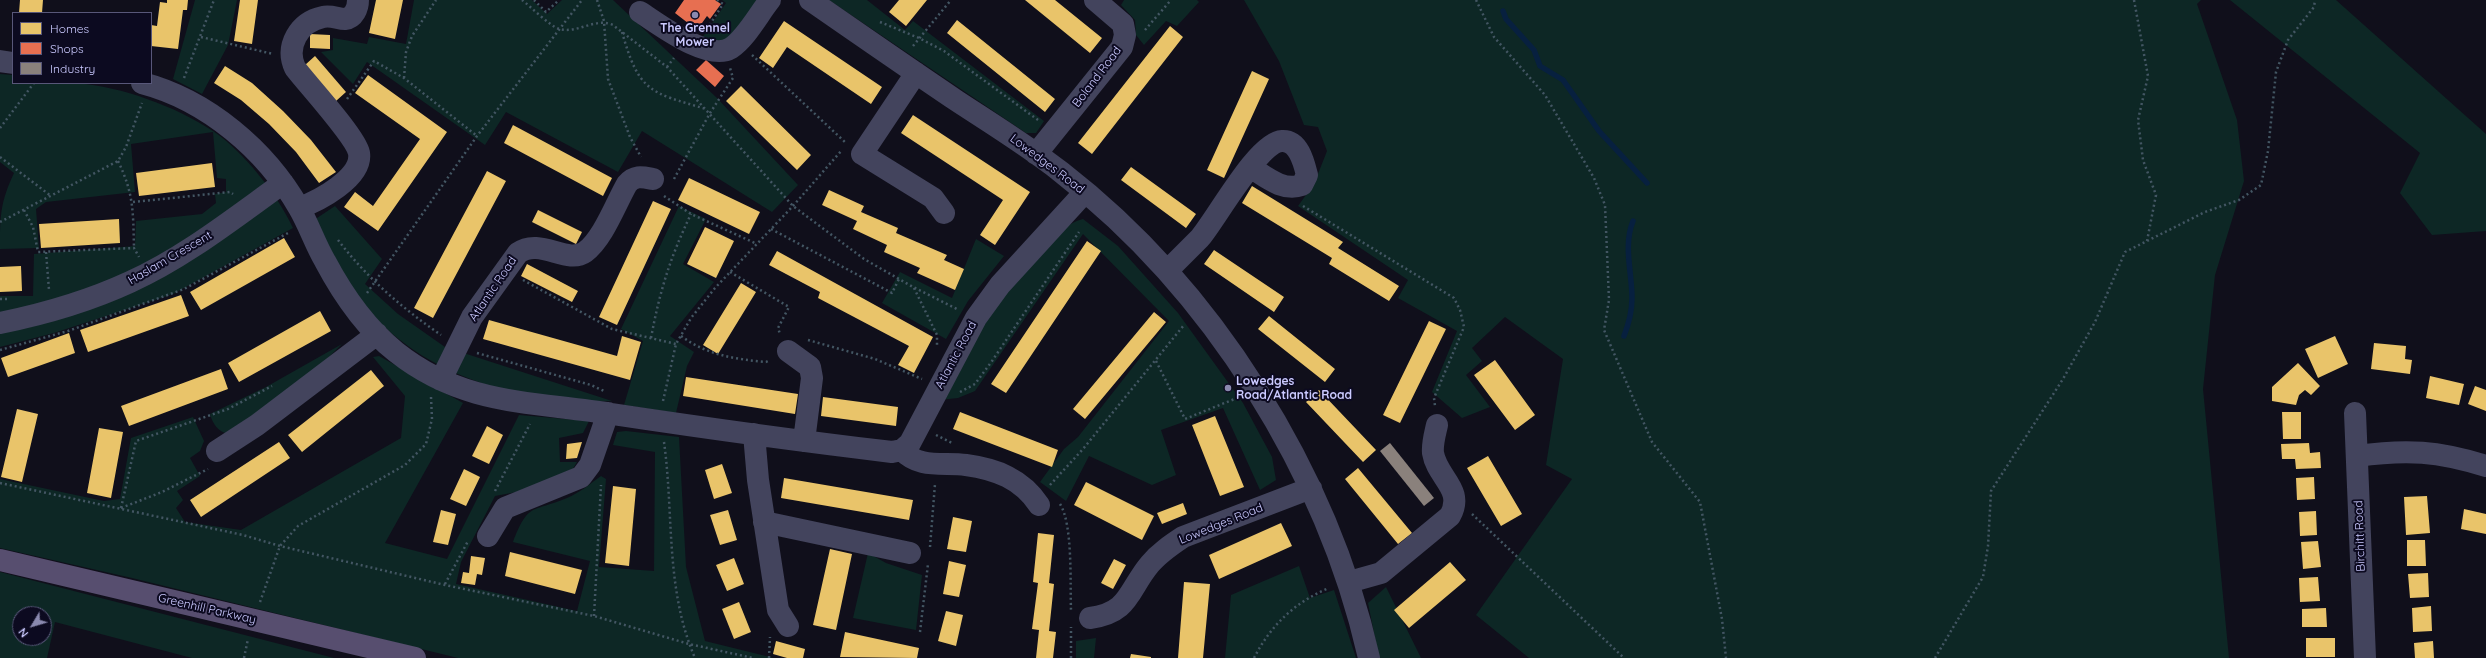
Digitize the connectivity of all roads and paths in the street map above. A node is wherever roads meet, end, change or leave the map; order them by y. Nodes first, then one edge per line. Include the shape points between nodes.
1 (214, 0) edge
2 (358, 0) edge
3 (436, 0) edge
4 (522, 0) edge
5 (534, 0) edge
6 (559, 0) edge
7 (582, 0) edge
8 (597, 0) edge
9 (770, 0) edge
10 (810, 0) edge
11 (951, 0) edge
12 (1095, 0) edge
13 (1171, 0) edge
14 (1476, 0) edge
15 (2134, 0) edge
16 (2315, 0) edge
17 (640, 12) dead end
18 (874, 19) dead end
19 (604, 21) junction
20 (558, 29) junction
21 (622, 32) junction
22 (202, 37) junction
23 (919, 38) junction
24 (731, 46) junction
25 (1122, 47) junction
26 (291, 59) junction
27 (0, 61) edge
28 (12, 63) edge
29 (908, 68) junction
30 (404, 78) junction
31 (33, 84) edge
32 (145, 84) edge
33 (177, 96) junction
34 (707, 109) junction
35 (710, 113) junction
36 (334, 117) junction
37 (0, 128) edge
38 (1054, 133) junction
39 (476, 136) junction
40 (854, 149) junction
41 (1036, 154) junction
42 (0, 157) edge
43 (118, 161) junction
44 (1250, 167) junction
45 (282, 184) junction
46 (1281, 186) junction
47 (664, 187) junction
48 (1085, 192) junction
49 (51, 196) junction
50 (133, 202) junction
51 (793, 206) junction
52 (299, 208) junction
53 (248, 209) junction
54 (24, 210) junction
55 (944, 213) dead end
56 (691, 214) junction
57 (0, 222) edge
58 (771, 229) junction
59 (1080, 229) dead end
60 (2147, 241) junction
61 (757, 244) junction
62 (134, 248) junction
63 (46, 252) junction
64 (504, 270) junction
65 (1167, 270) junction
66 (730, 272) junction
67 (148, 273) junction
68 (899, 279) junction
69 (913, 287) junction
70 (1198, 308) junction
71 (50, 310) junction
72 (356, 310) junction
73 (976, 318) junction
74 (0, 323) edge
75 (377, 334) junction
76 (681, 336) junction
77 (651, 338) junction
78 (676, 344) junction
79 (937, 350) dead end
80 (788, 351) junction
81 (1156, 360) junction
82 (435, 376) junction
83 (277, 384) dead end
84 (1256, 390) junction
85 (937, 391) junction
86 (608, 413) junction
87 (2355, 413) dead end
88 (661, 422) junction
89 (1437, 425) joint
90 (754, 434) junction
91 (804, 441) junction
92 (902, 450) junction
93 (217, 451) joint
94 (2357, 456) junction
95 (2486, 466) edge
96 (0, 483) edge
97 (602, 483) dead end
98 (1311, 488) junction
99 (1039, 497) junction
100 (1455, 507) junction
101 (121, 508) junction
102 (764, 522) junction
103 (488, 536) dead end
104 (280, 546) junction
105 (910, 553) dead end
106 (0, 560) edge
107 (1349, 582) junction
108 (594, 616) junction
109 (1077, 617) junction
110 (253, 620) junction
111 (788, 626) dead end
112 (689, 644) junction
113 (244, 658) edge
114 (414, 658) edge
115 (695, 658) edge
116 (753, 658) edge
117 (1071, 658) edge
118 (1254, 658) edge
119 (1369, 658) edge
120 (1624, 658) edge
121 (1726, 658) edge
122 (1935, 658) edge
123 (2365, 658) edge

1 - 22 path
2 - 26 street via 353,15 345,19 323,17 310,22 297,34 291,49
3 - 30 path via 412,36 406,52
4 - 20 path
5 - 6 path via 546,12
7 - 20 path
8 - 19 path
9 - 24 street
10 - 29 street, Lowedges Road
11 - 23 path
12 - 25 street, Boland Road via 1123,24
13 - 25 path via 1137,40
14 - 121 path via 1494,37 1545,95 1594,178 1605,205 1609,300 1604,330 1652,442 1700,502 1722,618
15 - 60 path via 2148,76 2138,120 2143,160 2156,195
16 - 60 path via 2314,7 2288,40 2276,72 2268,151 2261,185 2239,200 2205,212
17 - 24 street via 687,42 710,50
18 - 23 path
19 - 20 path via 570,29
19 - 21 path
19 - 47 path via 608,79 630,137
20 - 39 path
21 - 34 path via 667,67
21 - 34 path via 635,70 646,84 661,96
22 - 26 path
22 - 33 path
23 - 29 path
23 - 38 path via 944,51 984,79
24 - 35 path via 733,78
24 - 40 path
25 - 38 street, Boland Road
26 - 36 street via 295,68
27 - 28 street
29 - 40 street
29 - 41 street, Lowedges Road
30 - 36 path via 374,62
30 - 39 path
31 - 37 path
32 - 33 street
32 - 43 path via 126,147
33 - 45 street via 203,109 233,130 258,154
34 - 35 path
35 - 47 path
35 - 51 path
36 - 52 street via 356,145 359,155 357,165 348,178 332,192
38 - 41 street, Boland Road
39 - 72 path
40 - 51 path
40 - 55 street via 933,198
41 - 48 street, Lowedges Road
42 - 49 path
43 - 49 path
43 - 50 path
44 - 46 street
44 - 46 street via 1275,142 1292,143 1302,156 1307,175 1302,185 1293,188
44 - 65 street via 1200,237
45 - 52 street
45 - 53 street, Haslam Crescent
46 - 89 path via 1291,198 1454,298 1464,327 1434,398
47 - 56 path
47 - 64 street, Atlantic Road via 633,177 600,234 584,253 574,255 534,246 524,248
48 - 65 street, Lowedges Road
48 - 73 street, Atlantic Road via 1000,285
49 - 54 path
50 - 53 path via 230,192
50 - 62 path
51 - 58 path
51 - 68 path via 864,259
52 - 72 street via 324,260
53 - 67 street, Haslam Crescent
54 - 57 path
54 - 63 path via 34,227 38,252
56 - 61 path
56 - 77 path via 671,255 658,297
58 - 61 path
58 - 68 path via 892,294
59 - 85 path via 975,384 957,394
60 - 122 path via 2125,252 2095,322 2063,379 1991,490 1988,546 1983,577
61 - 66 path
62 - 63 path
62 - 67 path
63 - 71 path
64 - 77 path via 612,328
64 - 82 street, Atlantic Road
65 - 70 street, Lowedges Road
66 - 76 path via 715,288
66 - 80 path via 789,306 778,328
67 - 71 street, Haslam Crescent via 130,282
68 - 69 path
69 - 73 path
69 - 79 path via 937,335
70 - 81 path
70 - 84 street, Lowedges Road
71 - 74 street, Haslam Crescent
72 - 75 street
73 - 85 street, Atlantic Road
75 - 82 street via 395,351
75 - 93 street via 257,425
76 - 78 path
76 - 80 path via 697,348 727,358 766,362
77 - 78 path
78 - 88 path via 662,402
80 - 85 path via 810,340 875,359
80 - 91 street via 806,364 812,378
81 - 84 path via 1185,419
81 - 99 path via 1083,449
82 - 86 street via 465,390 494,399
82 - 104 path via 432,419 426,444 405,465 298,526
83 - 101 path via 228,409 136,441
84 - 98 street, Lowedges Road
85 - 92 street, Atlantic Road via 910,443
86 - 88 street
86 - 103 street via 590,465 581,477 505,508
87 - 94 street, Birchitt Road
88 - 90 street
88 - 112 path via 666,458 673,576
89 - 100 street via 1433,454 1455,497
90 - 91 street
90 - 102 street
91 - 92 street via 892,452
92 - 99 street via 918,463 966,465 1003,473
93 - 101 path via 221,463 162,492
94 - 95 street via 2384,452 2419,452 2450,455
94 - 123 street, Birchitt Road
96 - 101 path
97 - 108 path
98 - 107 street, Lowedges Road
98 - 109 street, Lowedges Road via 1183,537 1166,548 1149,565 1127,602 1106,616
99 - 109 path via 1055,498 1064,510
100 - 107 street via 1440,527 1380,573
100 - 120 path via 1475,515
101 - 104 path via 243,535
102 - 105 street
102 - 111 street via 778,610
104 - 108 path
104 - 110 path
106 - 110 main road, Greenhill Parkway
107 - 118 path via 1314,594 1276,622
107 - 119 street, Lowedges Road
108 - 112 path
109 - 117 path
110 - 113 path
110 - 114 main road, Greenhill Parkway
112 - 115 path
112 - 116 path

